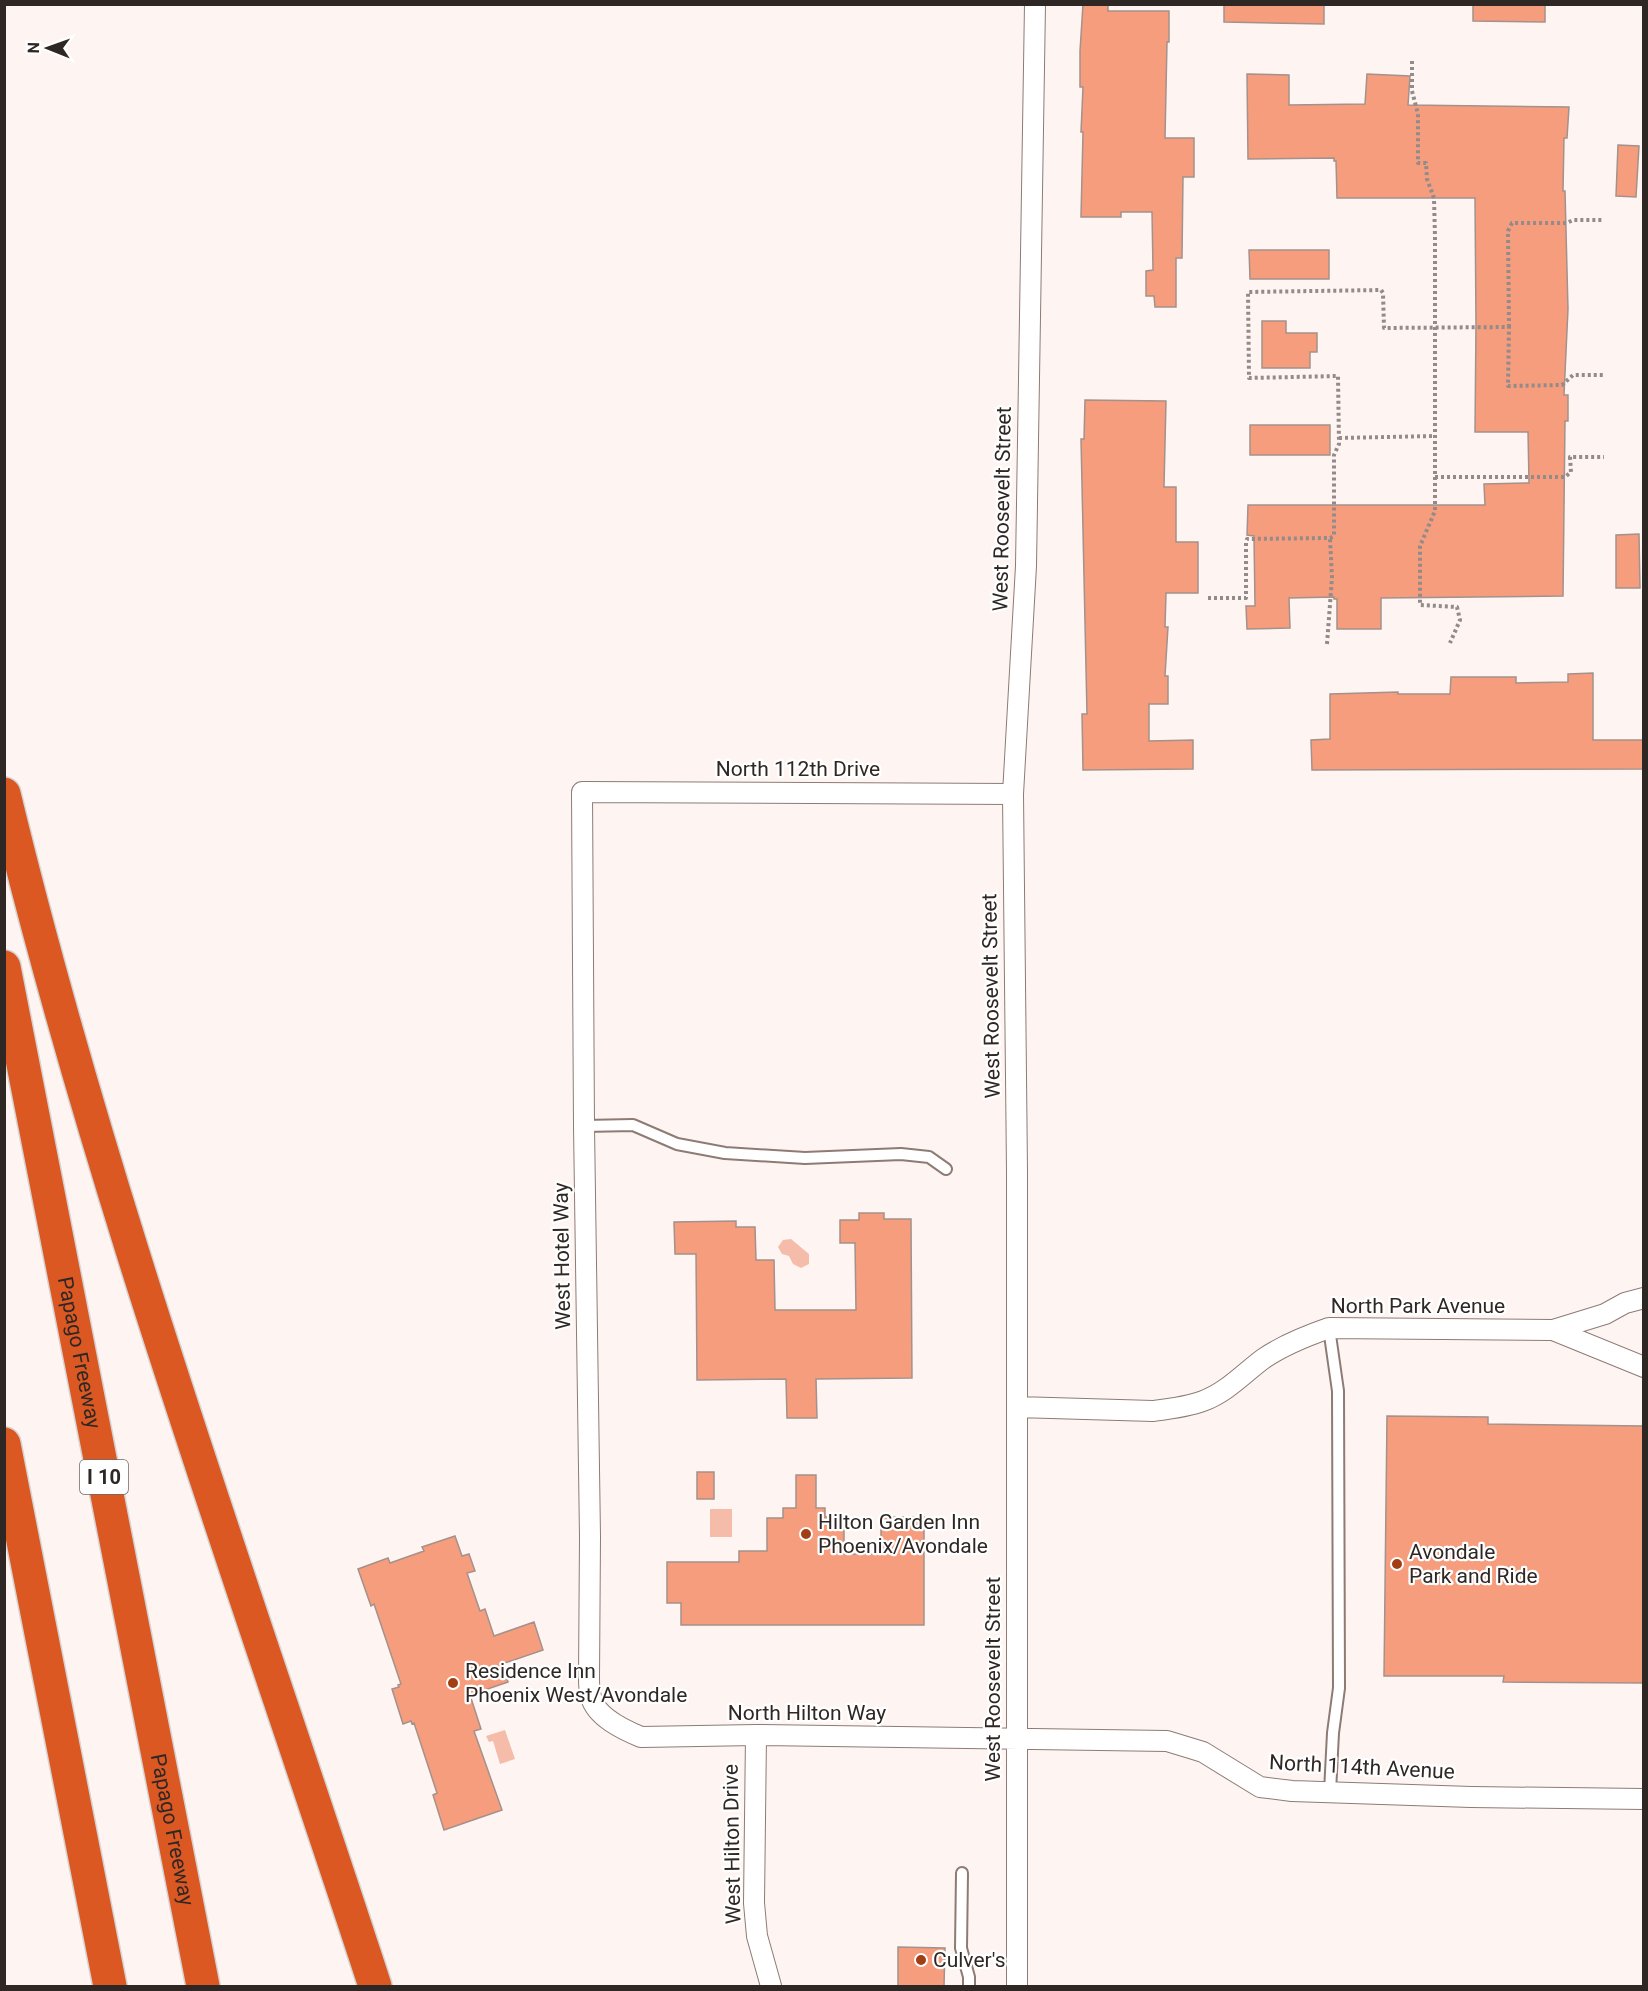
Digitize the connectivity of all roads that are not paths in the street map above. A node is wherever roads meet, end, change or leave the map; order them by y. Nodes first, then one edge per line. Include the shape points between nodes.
1 (1035, 4) edge
2 (582, 792) joint
3 (4, 794) edge
4 (1013, 794) junction
5 (4, 967) edge
6 (584, 1126) junction
7 (946, 1169) dead end
8 (1644, 1298) edge
9 (1329, 1328) junction
10 (1553, 1330) junction
11 (1644, 1367) edge
12 (1017, 1407) junction
13 (4, 1444) edge
14 (602, 1714) joint
15 (756, 1735) junction
16 (1018, 1739) junction
17 (1330, 1792) junction
18 (1644, 1798) edge
19 (962, 1873) dead end
20 (110, 1986) edge
21 (203, 1986) edge
22 (375, 1986) edge
23 (771, 1986) edge
24 (969, 1986) edge
25 (1017, 1986) edge

1 - 4 street, West Roosevelt Street via 1026,566
2 - 4 street, North 112th Drive
2 - 6 street, West Hotel Way
3 - 22 highway via 109,1181
4 - 12 street, West Roosevelt Street
5 - 21 highway, Papago Freeway / I 10
6 - 7 lane via 633,1125 676,1144 725,1153 805,1158 901,1154 929,1157
6 - 14 street, West Hotel Way via 589,1678 591,1699
8 - 10 street, North Park Avenue
9 - 10 street, North Park Avenue
9 - 12 street, North Park Avenue via 1288,1345 1226,1390 1202,1402 1153,1411
9 - 17 lane via 1338,1391 1339,1688
10 - 11 street, North Park Avenue
12 - 16 street, West Roosevelt Street
13 - 20 highway
14 - 15 street, North Hilton Way via 624,1731 641,1737
15 - 16 street, North Hilton Way
15 - 23 street, West Hilton Drive via 754,1903 757,1936
16 - 17 street, North 114th Avenue via 1167,1741 1203,1752 1260,1787
16 - 25 street, West Roosevelt Street
17 - 18 street, North 114th Avenue
19 - 24 lane via 961,1948

